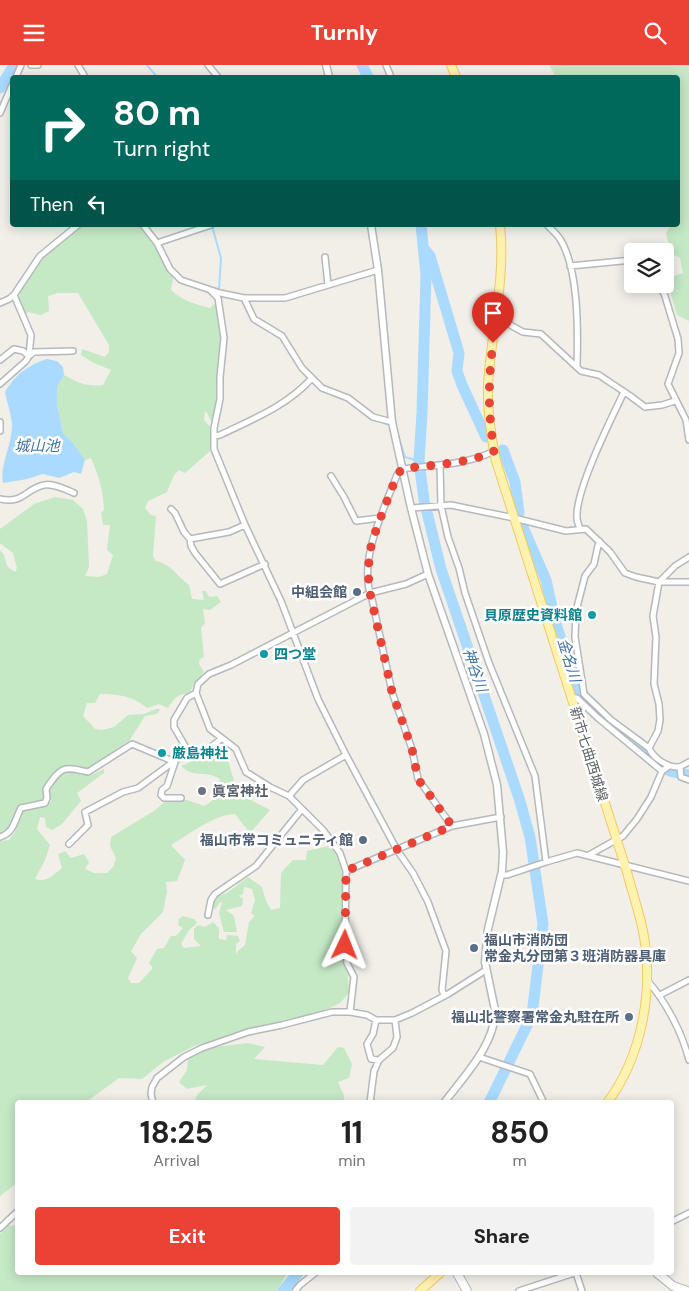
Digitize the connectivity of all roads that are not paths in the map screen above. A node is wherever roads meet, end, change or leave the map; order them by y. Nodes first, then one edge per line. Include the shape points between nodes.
1 (31, 65) edge
2 (38, 65) edge
3 (208, 65) edge
4 (216, 75) edge
5 (10, 90) edge
6 (0, 113) edge
7 (76, 227) edge
8 (145, 227) edge
9 (205, 227) edge
10 (372, 227) edge
11 (500, 227) edge
12 (549, 227) edge
13 (157, 243) junction
14 (325, 257) dead end
15 (624, 260) edge
16 (570, 266) junction
17 (378, 270) junction
18 (328, 285) junction
19 (210, 290) junction
20 (664, 293) edge
21 (14, 295) junction
22 (244, 298) junction
23 (0, 303) edge
24 (496, 314) junction
25 (73, 351) dead end
26 (29, 356) junction
27 (0, 360) edge
28 (577, 366) junction
29 (312, 378) junction
30 (0, 383) edge
31 (624, 392) junction
32 (675, 401) junction
33 (0, 422) edge
34 (392, 422) junction
35 (0, 431) edge
36 (214, 436) junction
37 (689, 440) edge
38 (494, 451) junction
39 (440, 465) junction
40 (404, 469) junction
41 (331, 476) dead end
42 (74, 493) dead end
43 (0, 499) edge
44 (441, 506) junction
45 (411, 508) junction
46 (171, 509) dead end
47 (380, 518) junction
48 (514, 518) junction
49 (245, 525) junction
50 (580, 529) junction
51 (190, 539) junction
52 (599, 541) junction
53 (689, 557) edge
54 (265, 564) junction
55 (428, 573) junction
56 (659, 582) junction
57 (689, 582) edge
58 (370, 593) junction
59 (293, 631) junction
60 (196, 693) junction
61 (572, 699) junction
62 (221, 739) junction
63 (649, 749) junction
64 (184, 754) junction
65 (346, 755) junction
66 (175, 762) junction
67 (689, 762) edge
68 (669, 766) junction
69 (680, 767) junction
70 (662, 771) junction
71 (689, 780) edge
72 (289, 796) junction
73 (182, 798) dead end
74 (302, 809) junction
75 (501, 817) junction
76 (452, 826) junction
77 (0, 837) edge
78 (616, 839) junction
79 (69, 844) dead end
80 (397, 850) junction
81 (589, 855) junction
82 (546, 862) junction
83 (624, 865) junction
84 (346, 871) junction
85 (501, 875) junction
86 (689, 881) edge
87 (208, 915) dead end
88 (486, 970) junction
89 (647, 980) junction
90 (689, 980) edge
91 (444, 995) junction
92 (660, 995) junction
93 (350, 1012) junction
94 (376, 1020) junction
95 (395, 1020) junction
96 (479, 1057) junction
97 (378, 1060) junction
98 (689, 1060) edge
99 (152, 1100) edge
100 (370, 1100) edge
101 (446, 1100) edge
102 (543, 1100) edge
103 (610, 1100) edge
104 (689, 1213) edge
105 (15, 1214) edge
106 (674, 1220) edge
107 (0, 1228) edge
108 (312, 1275) edge
109 (438, 1275) edge
110 (458, 1275) edge
111 (569, 1275) edge
112 (576, 1275) edge
113 (659, 1275) edge
114 (672, 1288) edge
115 (295, 1291) edge
116 (420, 1291) edge
117 (467, 1291) edge
118 (519, 1291) edge
119 (582, 1291) edge
120 (687, 1291) edge

1 - 2 street
3 - 4 street
5 - 6 street
7 - 21 street via 40,256
8 - 13 street
9 - 13 street
10 - 17 street
11 - 24 main road, 新市七曲西城線 via 501,278
12 - 16 street via 562,241
13 - 19 street via 170,269 181,280
14 - 18 street
15 - 16 street
16 - 28 street via 578,315
17 - 18 street
17 - 34 street
18 - 22 street via 285,298
19 - 22 street
19 - 36 street via 218,298 224,338
20 - 32 street via 678,339 679,353 668,384
21 - 23 street
21 - 26 street via 31,335
22 - 29 street via 254,319 282,336
24 - 28 street via 523,332 541,334
24 - 38 main road, 新市七曲西城線 via 488,386
25 - 26 street
26 - 27 street via 14,349
26 - 30 street
28 - 31 street via 581,371 599,375
29 - 34 street via 322,387 348,398 373,417
29 - 36 street via 301,391 276,408
31 - 32 street via 645,407
31 - 50 street via 581,491 577,517
32 - 37 street via 686,420
33 - 35 street
34 - 40 street
36 - 49 street via 214,449
38 - 39 street
38 - 48 main road, 新市七曲西城線
39 - 40 street
39 - 44 street
40 - 45 street
40 - 47 street via 397,475
41 - 47 street via 356,521
42 - 43 street via 43,485 18,500
44 - 45 street
44 - 48 street via 451,505
44 - 82 street via 488,663 535,776
45 - 55 street
46 - 51 street
47 - 58 street via 370,550
48 - 50 street via 566,531
48 - 61 main road, 新市七曲西城線
49 - 51 street via 229,532
49 - 54 street
50 - 52 street via 586,529
51 - 54 street via 195,553 220,584
52 - 56 street via 617,559 625,573
52 - 63 street via 594,564 585,575 576,611 575,637 584,694
53 - 56 street
54 - 59 street
55 - 58 street via 406,584
55 - 75 street via 484,735 497,785
56 - 57 street
56 - 63 street via 652,616 656,637 654,684 660,720
58 - 59 street
58 - 76 street via 392,692 412,749 418,779
59 - 60 street via 209,674 198,684
59 - 65 street via 318,699
60 - 62 street via 210,729
60 - 64 street via 187,698 174,720 174,727 185,746
61 - 70 street via 577,698
61 - 78 main road, 新市七曲西城線
62 - 64 street via 199,755
62 - 72 street via 236,749 246,772
63 - 68 street
64 - 66 street
65 - 72 street via 303,780
65 - 80 street
66 - 73 street via 161,795 164,798
66 - 77 street via 132,744 88,772 62,769 46,789 45,803 21,808 11,831
66 - 79 street via 138,788 123,792 85,813 88,825
67 - 69 street
68 - 69 street
68 - 70 street
69 - 71 street via 681,777
70 - 78 street via 637,819 623,836
72 - 74 street
74 - 84 street via 340,853
74 - 87 street via 256,866 216,894 211,900
75 - 76 street
75 - 85 street
76 - 80 street
78 - 81 street
78 - 83 main road, 新市七曲西城線
80 - 84 street
80 - 91 street via 428,902 446,951
81 - 82 street via 577,853
81 - 83 street
82 - 85 street
83 - 86 street
83 - 89 main road, 新市七曲西城線 via 643,932
84 - 93 street via 345,945 347,963 354,977
85 - 88 street via 488,929
88 - 91 street
88 - 96 street via 495,1017
89 - 92 street
89 - 103 main road, 新市七曲西城線 via 635,1050
90 - 92 street
91 - 95 street
92 - 98 street via 686,1046
93 - 94 street
93 - 99 street via 332,1012 248,1032 202,1048 157,1078 152,1087
94 - 95 street
94 - 97 street via 368,1044 371,1059
95 - 97 street via 397,1037 393,1048
96 - 101 street
96 - 102 street via 530,1074
97 - 100 street
104 - 106 street
105 - 107 street
108 - 115 street
109 - 116 main road
110 - 117 main road
111 - 118 street
112 - 119 street
113 - 114 main road
114 - 120 main road

